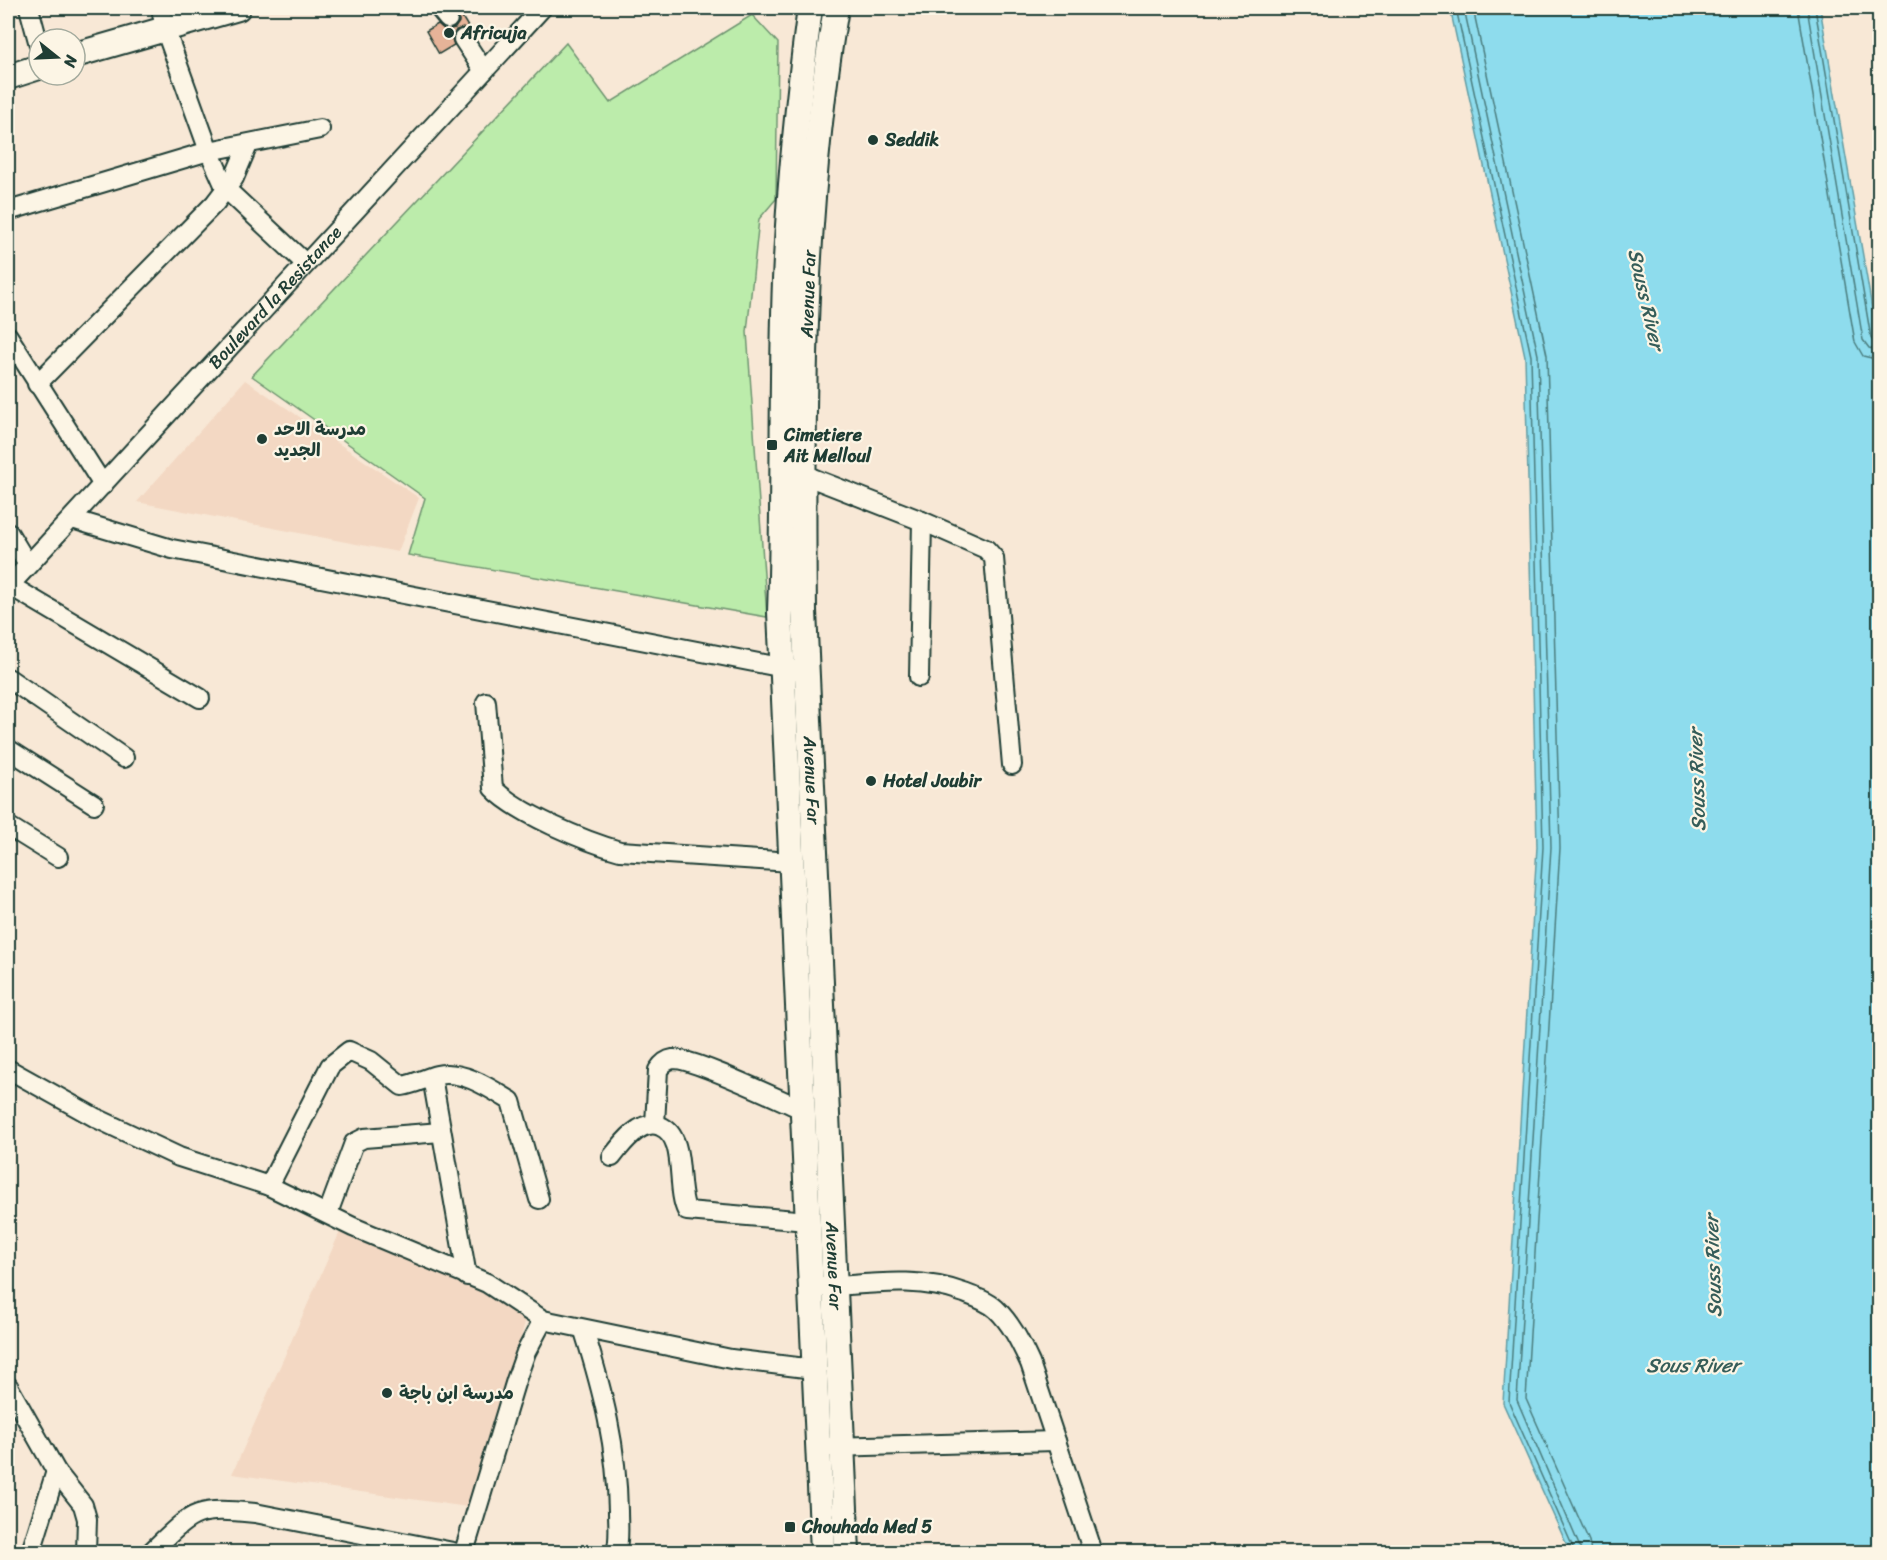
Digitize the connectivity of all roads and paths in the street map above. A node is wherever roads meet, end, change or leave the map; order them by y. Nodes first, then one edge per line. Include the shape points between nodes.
1 (29, 8) edge
2 (238, 8) edge
3 (542, 8) edge
4 (810, 8) edge
5 (836, 8) edge
6 (163, 18) edge
7 (34, 27) edge
8 (463, 39) dead end
9 (87, 50) edge
10 (27, 71) edge
11 (484, 71) junction
12 (8, 77) edge
13 (320, 129) dead end
14 (248, 145) junction
15 (209, 151) junction
16 (226, 189) junction
17 (8, 211) edge
18 (305, 263) junction
19 (8, 336) edge
20 (37, 384) junction
21 (802, 474) junction
22 (103, 485) junction
23 (72, 519) junction
24 (922, 521) junction
25 (8, 532) edge
26 (28, 566) junction
27 (8, 586) edge
28 (783, 667) junction
29 (808, 673) junction
30 (919, 677) dead end
31 (8, 678) edge
32 (200, 698) dead end
33 (486, 702) dead end
34 (8, 749) edge
35 (124, 758) dead end
36 (1012, 765) dead end
37 (94, 804) dead end
38 (8, 826) edge
39 (58, 857) dead end
40 (792, 862) junction
41 (8, 1069) edge
42 (432, 1077) junction
43 (804, 1110) junction
44 (655, 1124) junction
45 (441, 1132) junction
46 (612, 1157) dead end
47 (269, 1186) junction
48 (539, 1199) dead end
49 (328, 1212) junction
50 (808, 1221) junction
51 (467, 1276) junction
52 (824, 1287) junction
53 (543, 1320) junction
54 (584, 1330) junction
55 (814, 1369) junction
56 (8, 1386) edge
57 (1056, 1441) junction
58 (843, 1446) junction
59 (818, 1448) junction
60 (56, 1471) junction
61 (31, 1552) edge
62 (86, 1552) edge
63 (151, 1552) edge
64 (453, 1552) edge
65 (464, 1552) edge
66 (616, 1552) edge
67 (824, 1552) edge
68 (847, 1552) edge
69 (1093, 1552) edge

1 - 7 street
2 - 6 main road
3 - 11 street, Boulevard la Resistance
4 - 28 main road, Avenue Far via 792,154 785,281 780,612
5 - 21 main road, Avenue Far via 824,81 810,235
6 - 9 main road
6 - 15 street
8 - 11 street
10 - 12 main road
11 - 18 street, Boulevard la Resistance
13 - 14 street
14 - 15 street
14 - 16 street
15 - 16 street
15 - 17 street
16 - 18 street
16 - 20 street
18 - 22 street, Boulevard la Resistance
19 - 20 street
20 - 22 street
21 - 24 street
21 - 29 main road, Avenue Far
22 - 23 street, Boulevard la Resistance
23 - 26 street, Boulevard la Resistance
23 - 28 street via 183,552
24 - 30 street
24 - 36 street via 986,549 994,558
25 - 26 street
26 - 27 street, Boulevard la Resistance
27 - 32 street
28 - 29 street
28 - 40 main road, Avenue Far
29 - 52 main road, Avenue Far via 823,1066
31 - 35 street
33 - 40 street via 494,788 527,811 600,846 620,851
34 - 37 street
38 - 39 street
40 - 43 main road, Avenue Far
41 - 47 street via 96,1118 179,1157
42 - 45 street
42 - 47 street via 402,1086 359,1053 349,1051 339,1057 330,1066
42 - 48 street via 439,1074 467,1078 511,1101
43 - 44 street via 675,1059 658,1070
43 - 50 main road, Avenue Far
44 - 46 street via 626,1139
44 - 50 street via 675,1139 681,1200 687,1211
45 - 49 street via 364,1138 354,1143
45 - 51 street
47 - 49 street
49 - 51 street via 353,1227
50 - 52 main road, Avenue Far
51 - 53 street via 507,1294
52 - 55 main road, Avenue Far
52 - 57 street via 887,1281 937,1284 995,1308 1016,1334 1030,1364
52 - 58 main road, Avenue Far
53 - 54 street
53 - 65 street via 516,1380
54 - 55 street via 731,1359
54 - 66 street via 613,1438 618,1474
55 - 59 main road, Avenue Far
56 - 60 street
57 - 58 street
57 - 69 street
58 - 59 street
58 - 68 main road, Avenue Far
59 - 67 main road, Avenue Far
60 - 61 street
60 - 62 street via 83,1505 87,1519
63 - 64 street via 183,1521 204,1510 255,1513

